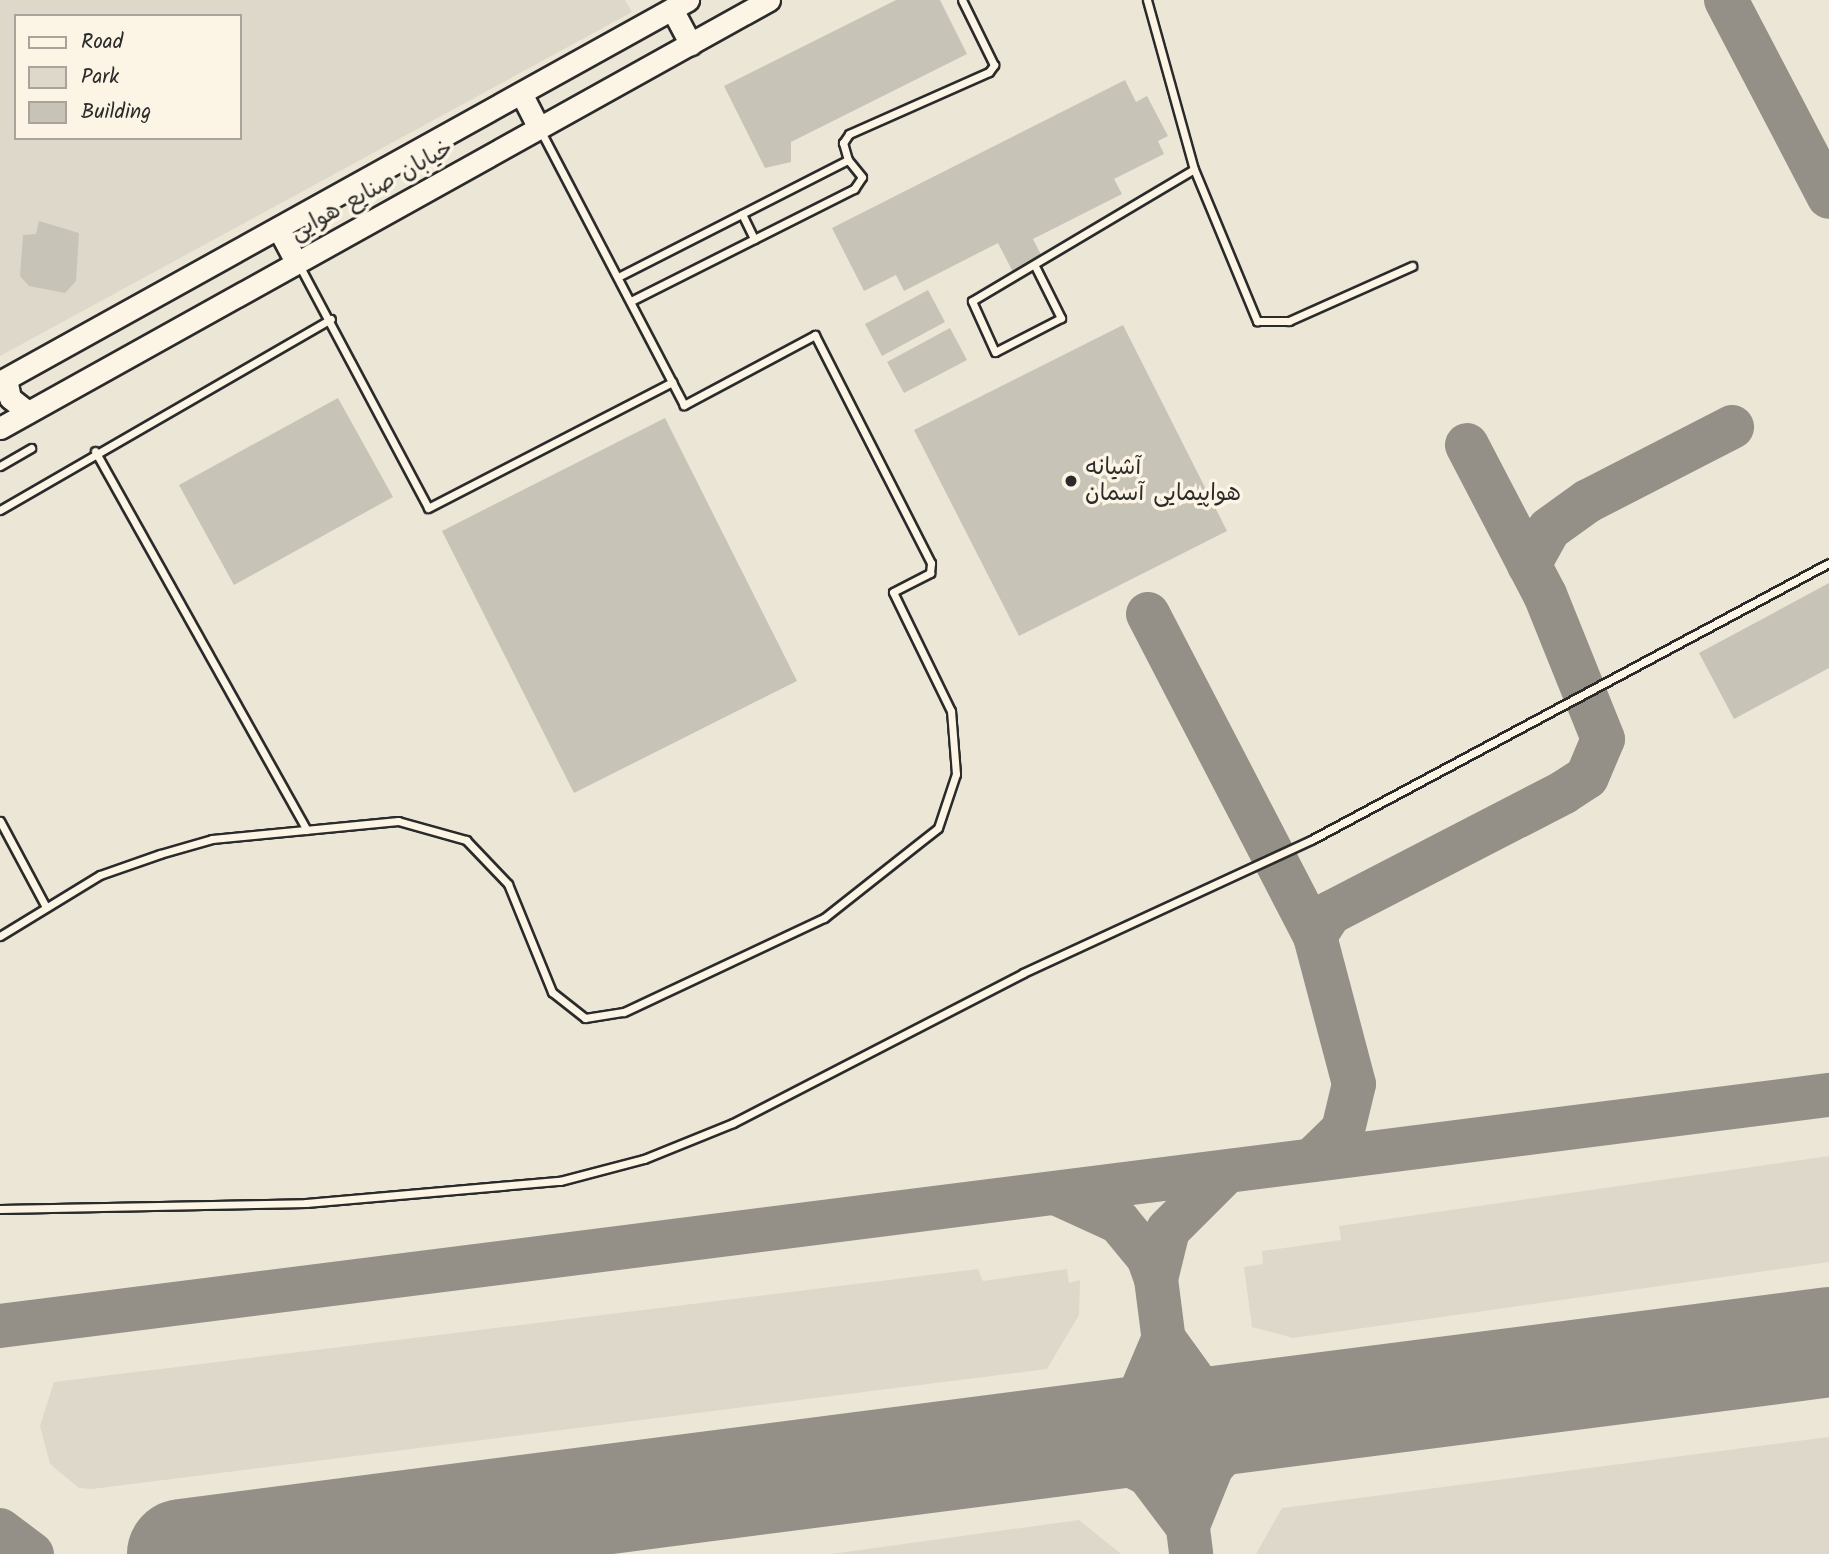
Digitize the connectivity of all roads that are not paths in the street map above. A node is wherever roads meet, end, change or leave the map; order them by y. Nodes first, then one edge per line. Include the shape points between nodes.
1 (769, 0) edge
2 (962, 0) edge
3 (1147, 0) edge
4 (680, 4) edge
5 (691, 44) junction
6 (521, 93) junction
7 (539, 128) junction
8 (848, 160) junction
9 (1194, 169) junction
10 (742, 214) junction
11 (278, 228) junction
12 (754, 239) junction
13 (297, 263) junction
14 (1412, 266) dead end
15 (1036, 268) junction
16 (618, 277) junction
17 (631, 301) junction
18 (331, 319) junction
19 (3, 380) edge
20 (672, 382) junction
21 (28, 412) junction
22 (0, 428) edge
23 (31, 448) dead end
24 (94, 451) junction
25 (0, 466) edge
26 (0, 510) edge
27 (1829, 563) edge
28 (0, 821) edge
29 (307, 830) junction
30 (47, 908) junction
31 (0, 936) edge
32 (0, 1209) edge

1 - 5 street, خیابان صنایع هوایی
2 - 8 lane via 994,65 989,72 849,134 843,143
3 - 9 lane
4 - 5 street
4 - 6 street, خیابان صنایع هوایی
5 - 7 street, خیابان صنایع هوایی
6 - 7 street
6 - 11 street, خیابان صنایع هوایی
7 - 13 street, خیابان صنایع هوایی
7 - 16 lane
8 - 10 lane
8 - 12 lane via 862,177 854,189
9 - 14 lane via 1257,321 1289,321
9 - 15 lane
10 - 12 lane
10 - 16 lane
11 - 13 street
11 - 19 street, خیابان صنایع هوایی
12 - 17 lane
13 - 18 lane
13 - 21 street, خیابان صنایع هوایی
15 - 15 lane via 1060,318 995,352 972,301
16 - 17 lane
17 - 20 lane
18 - 20 lane via 428,508
18 - 24 lane
19 - 21 street via 10,398
20 - 29 lane via 684,405 815,335 931,563 929,573 893,592 951,711 956,774 937,828 824,918 624,1012 584,1018 552,992 508,884 466,840 398,821
21 - 22 street, خیابان صنایع هوایی
23 - 25 lane
24 - 26 lane
24 - 29 lane
27 - 32 lane via 1311,840 1023,973 733,1124 644,1159 560,1181 306,1203
28 - 30 lane
29 - 30 lane via 212,839 160,853 100,875
30 - 31 lane

